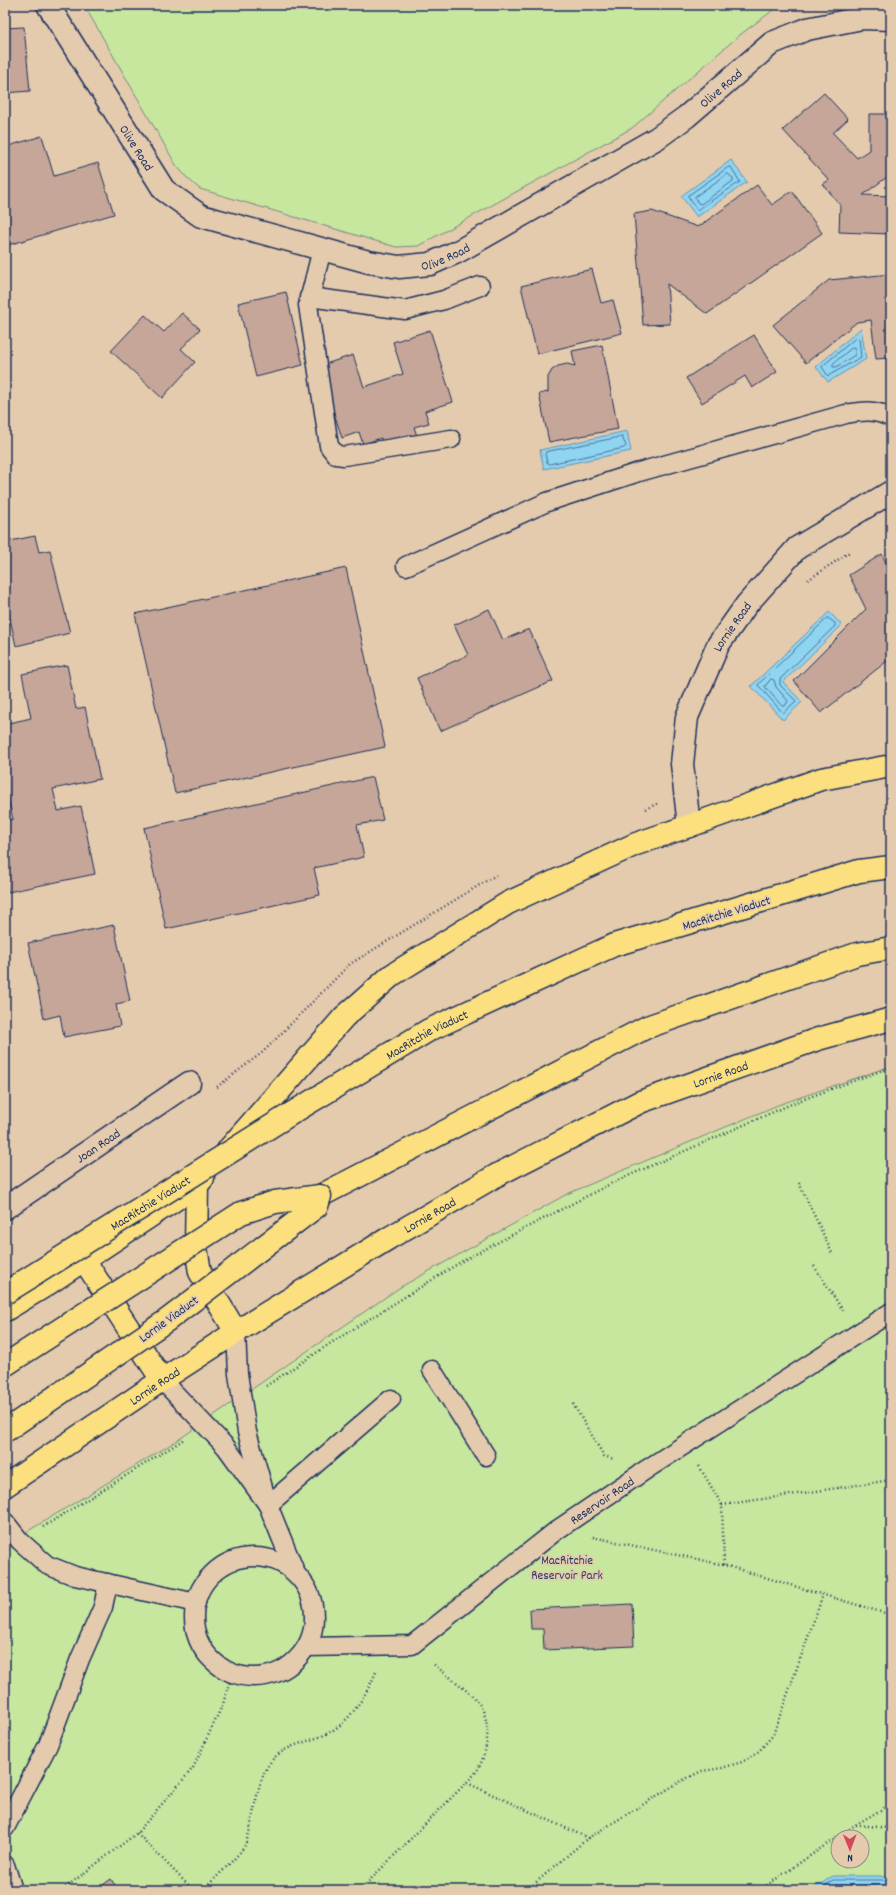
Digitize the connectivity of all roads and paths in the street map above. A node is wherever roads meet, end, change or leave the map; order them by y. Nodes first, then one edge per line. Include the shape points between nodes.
1 (48, 5) edge
2 (891, 20) edge
3 (322, 249) junction
4 (480, 286) dead end
5 (309, 297) junction
6 (891, 418) edge
7 (451, 439) dead end
8 (891, 492) edge
9 (852, 550) dead end
10 (406, 566) dead end
11 (803, 584) dead end
12 (891, 766) edge
13 (689, 826) junction
14 (891, 867) edge
15 (891, 948) edge
16 (891, 1019) edge
17 (891, 1067) edge
18 (189, 1083) dead end
19 (799, 1183) dead end
20 (197, 1185) junction
21 (320, 1196) junction
22 (5, 1208) edge
23 (833, 1255) dead end
24 (84, 1260) junction
25 (814, 1266) dead end
26 (831, 1291) dead end
27 (5, 1293) edge
28 (5, 1310) edge
29 (891, 1312) edge
30 (236, 1332) junction
31 (5, 1365) edge
32 (432, 1370) dead end
33 (162, 1380) junction
34 (391, 1399) dead end
35 (242, 1402) junction
36 (573, 1404) dead end
37 (205, 1426) junction
38 (5, 1431) edge
39 (686, 1444) junction
40 (486, 1456) dead end
41 (647, 1468) junction
42 (891, 1480) edge
43 (5, 1486) edge
44 (268, 1505) junction
45 (722, 1505) junction
46 (5, 1522) edge
47 (557, 1530) junction
48 (20, 1541) junction
49 (724, 1566) junction
50 (296, 1574) junction
51 (108, 1583) junction
52 (823, 1595) junction
53 (196, 1603) junction
54 (891, 1615) edge
55 (412, 1645) junction
56 (307, 1647) junction
57 (377, 1670) dead end
58 (232, 1673) junction
59 (466, 1783) junction
60 (891, 1804) edge
61 (855, 1825) junction
62 (5, 1828) edge
63 (891, 1828) edge
64 (137, 1833) junction
65 (588, 1838) junction
66 (5, 1865) edge
67 (13, 1890) edge
68 (62, 1890) edge
69 (193, 1890) edge
70 (203, 1890) edge
71 (360, 1890) edge
72 (527, 1890) edge
73 (760, 1890) edge

1 - 3 street, Olive Road via 164,190 201,216
2 - 3 street, Olive Road via 862,18 806,29 772,43 686,117 657,138 466,247 430,264 399,267
3 - 5 lane
4 - 5 lane via 444,300 405,310
5 - 7 lane via 308,305 328,446 336,455 344,456
6 - 10 lane via 868,411 846,414 639,472 547,502
8 - 13 street, Lornie Road via 797,548 747,604 718,645 687,717 682,764
9 - 11 path
12 - 13 main road via 821,779
13 - 20 main road via 636,844 508,903 392,975 344,1017
14 - 27 main road, MacRitchie Viaduct, bridge via 859,872 614,945 429,1030
15 - 21 main road via 857,954 647,1027
16 - 30 main road, Lornie Road via 818,1039 640,1102 497,1175
17 - 35 path via 796,1102 612,1183 464,1260
18 - 22 street, Joan Road
19 - 23 path
20 - 24 main road
20 - 30 main road via 196,1248 200,1272
21 - 31 main road, bridge via 275,1202 241,1213
21 - 38 main road, Lornie Viaduct, bridge via 317,1206 166,1321
24 - 28 main road
24 - 33 main road
25 - 26 path
29 - 39 lane, Reservoir Road
30 - 33 main road, Lornie Road
30 - 35 lane
32 - 40 lane
33 - 37 lane
33 - 43 main road, Lornie Road
34 - 44 lane
35 - 44 lane via 247,1432
36 - 41 path via 604,1456
37 - 44 lane via 226,1447
37 - 48 path
39 - 41 lane, Reservoir Road
39 - 45 path
41 - 47 lane, Reservoir Road
42 - 45 path
44 - 50 lane
45 - 49 path
46 - 48 lane
47 - 49 path
47 - 55 lane, Reservoir Road
48 - 51 lane via 47,1565 75,1576
49 - 52 path
50 - 53 lane via 279,1562 258,1558 238,1559 219,1569 204,1584
50 - 56 lane via 306,1587 314,1606 314,1627
51 - 53 lane
51 - 62 lane via 103,1607 80,1659 48,1745
52 - 54 path
52 - 65 path via 773,1735 759,1751 742,1762 702,1772 683,1780
53 - 58 lane via 194,1626 201,1646 214,1662
55 - 56 lane
55 - 59 path via 477,1701 485,1717 488,1735 485,1753 478,1770
56 - 58 lane via 293,1663 273,1674 252,1677
57 - 70 path via 365,1697 347,1719 324,1735 285,1749 267,1767 244,1847
58 - 64 path via 223,1704 193,1768
59 - 65 path
59 - 71 path
60 - 61 path
61 - 63 path
61 - 73 path
64 - 68 path
64 - 69 path
65 - 72 path
66 - 67 lane

